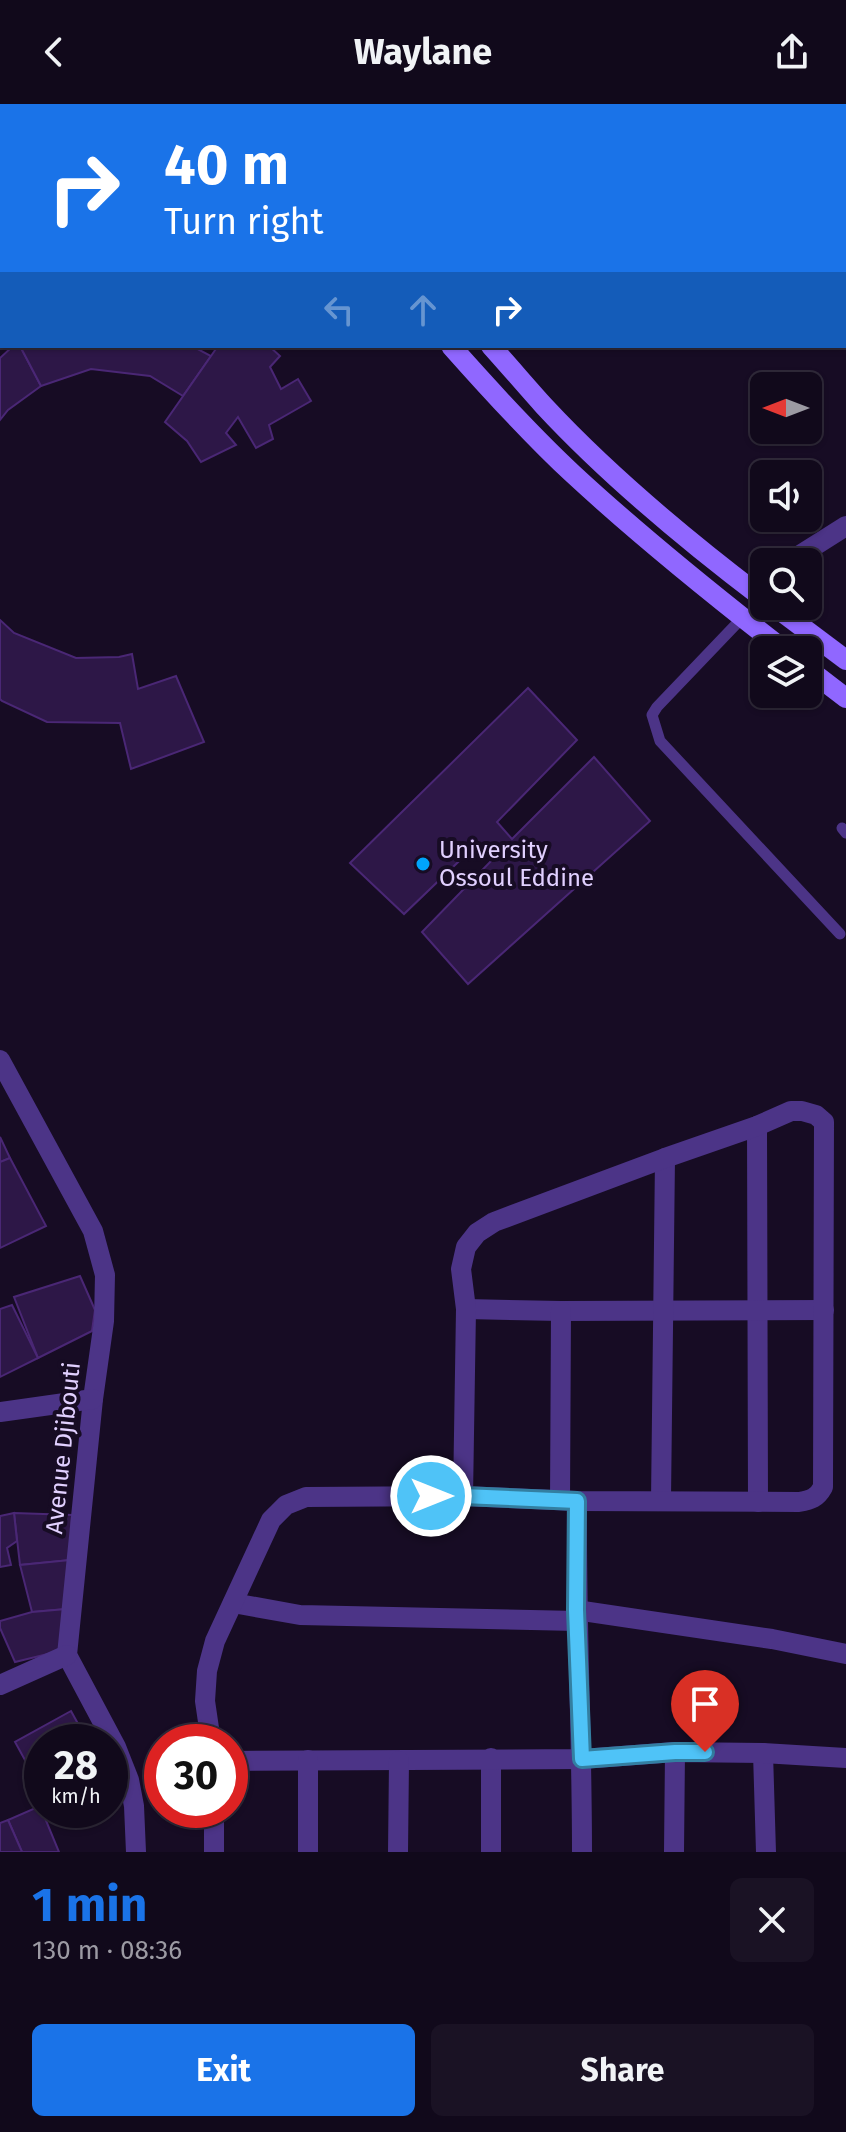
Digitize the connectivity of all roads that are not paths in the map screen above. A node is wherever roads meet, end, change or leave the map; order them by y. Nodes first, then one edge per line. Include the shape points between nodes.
1 (453, 348) edge
2 (493, 348) edge
3 (846, 526) edge
4 (811, 548) edge
5 (750, 582) edge
6 (743, 617) junction
7 (793, 620) edge
8 (767, 636) edge
9 (846, 660) edge
10 (822, 680) edge
11 (846, 698) edge
12 (840, 934) dead end
13 (0, 1060) edge
14 (757, 1126) junction
15 (665, 1158) junction
16 (466, 1309) junction
17 (759, 1310) junction
18 (824, 1310) junction
19 (561, 1311) junction
20 (663, 1311) junction
21 (93, 1399) junction
22 (0, 1412) edge
23 (463, 1496) junction
24 (661, 1500) junction
25 (569, 1501) junction
26 (758, 1502) junction
27 (233, 1603) junction
28 (577, 1615) junction
29 (846, 1654) edge
30 (67, 1655) junction
31 (0, 1685) edge
32 (208, 1724) edge
33 (675, 1752) junction
34 (763, 1753) junction
35 (491, 1758) junction
36 (846, 1758) edge
37 (582, 1759) junction
38 (308, 1760) junction
39 (248, 1761) edge
40 (399, 1761) junction
41 (214, 1828) edge
42 (136, 1852) edge
43 (214, 1852) edge
44 (308, 1852) edge
45 (398, 1852) edge
46 (491, 1852) edge
47 (582, 1852) edge
48 (674, 1852) edge
49 (766, 1852) edge

1 - 6 main road via 573,474
2 - 5 main road via 595,457 710,557
3 - 4 street
6 - 8 main road
6 - 12 lane via 657,707 654,725 660,741
7 - 9 main road
10 - 11 main road
13 - 21 street, Avenue Djibouti via 93,1231 105,1275
14 - 15 street
14 - 17 street
14 - 18 street via 791,1111 816,1115 824,1122
15 - 16 street via 477,1233 466,1247 461,1269
15 - 20 street
16 - 19 street
16 - 23 street
17 - 18 street
17 - 20 street
17 - 26 street
18 - 26 street via 823,1487 813,1500
19 - 20 street
19 - 25 street
20 - 24 street
21 - 22 street
21 - 30 street, Avenue Djibouti
23 - 25 street
23 - 27 street via 306,1497 286,1505 271,1520
24 - 25 street
24 - 26 street
25 - 28 street
27 - 28 street via 300,1615
27 - 32 street via 207,1671
28 - 29 street via 772,1639
28 - 37 street
30 - 31 street
30 - 42 street via 129,1780
33 - 34 street
33 - 37 street
33 - 48 street
34 - 36 street
34 - 49 street
35 - 37 street
35 - 40 street
35 - 46 street
37 - 47 street
38 - 39 street
38 - 40 street
38 - 44 street
40 - 45 street
41 - 43 street

